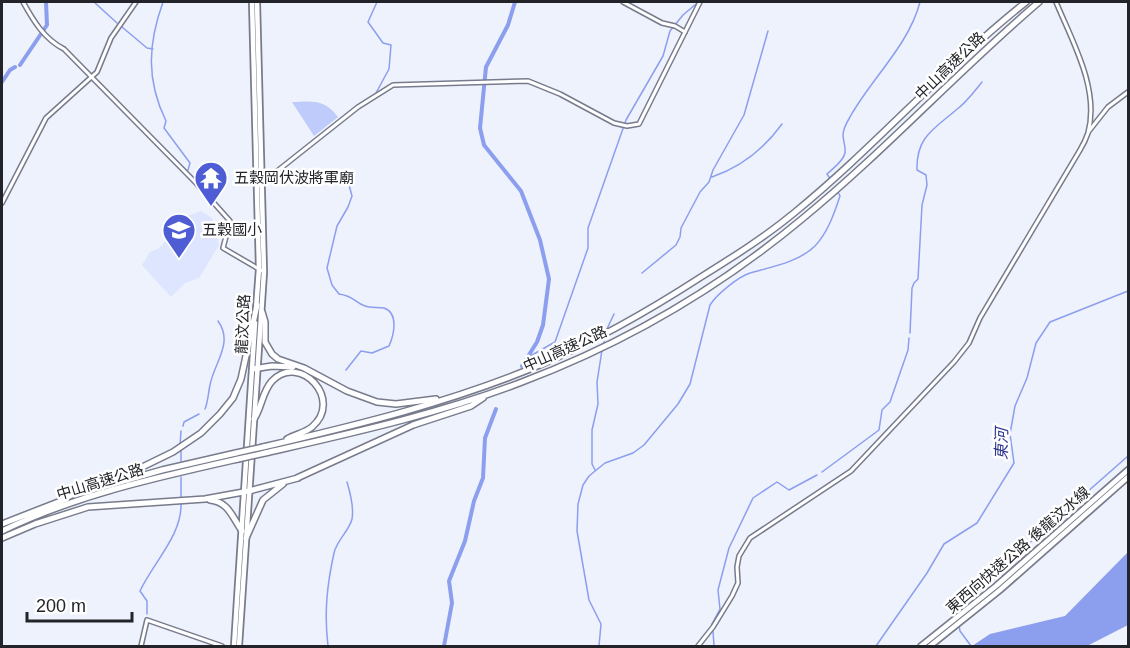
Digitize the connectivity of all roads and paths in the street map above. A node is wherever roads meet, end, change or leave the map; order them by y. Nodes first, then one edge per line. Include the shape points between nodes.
1 (23, 2) edge
2 (136, 2) edge
3 (252, 2) edge
4 (257, 2) edge
5 (623, 2) edge
6 (700, 2) edge
7 (1026, 2) edge
8 (1039, 2) edge
9 (1056, 2) edge
10 (686, 32) junction
11 (92, 78) junction
12 (257, 83) junction
13 (1127, 93) edge
14 (1088, 133) junction
15 (259, 185) junction
16 (2, 203) edge
17 (261, 270) junction
18 (260, 295) junction
19 (257, 305) junction
20 (262, 312) junction
21 (304, 368) junction
22 (256, 369) junction
23 (491, 393) junction
24 (455, 396) junction
25 (254, 419) junction
26 (280, 443) junction
27 (264, 450) junction
28 (237, 456) junction
29 (1128, 470) edge
30 (1128, 477) edge
31 (298, 478) junction
32 (246, 491) junction
33 (64, 499) junction
34 (205, 499) junction
35 (2, 524) edge
36 (2, 531) edge
37 (242, 531) junction
38 (2, 538) edge
39 (246, 538) junction
40 (141, 646) edge
41 (222, 646) edge
42 (234, 646) edge
43 (239, 646) edge
44 (698, 646) edge
45 (921, 646) edge
46 (930, 646) edge

1 - 11 street via 41,31
2 - 11 street via 111,38
3 - 4 main road
3 - 12 main road, 龍汶公路
4 - 12 main road, 龍汶公路
5 - 10 street via 662,24
6 - 10 street
7 - 24 highway, 中山高速公路 via 820,191 735,258 613,330 543,363
8 - 23 highway, 中山高速公路 via 830,195 742,265 681,305 586,355
9 - 14 street via 1088,86
10 - 15 street via 637,125 614,123 528,81 393,85 357,107
11 - 16 street via 46,118
11 - 17 street via 230,221 223,248
12 - 15 main road, 龍汶公路
13 - 14 street via 1108,107
14 - 44 street via 969,343 851,471 750,538 739,556 738,583 732,596
15 - 17 main road, 龍汶公路
17 - 18 main road, 龍汶公路
18 - 19 main road, 龍汶公路
18 - 20 main road, 龍汶公路
19 - 22 main road, 龍汶公路
19 - 33 highway via 241,380 220,414 201,433 172,452
20 - 21 highway via 265,342 272,354
20 - 22 main road, 龍汶公路
21 - 22 highway
21 - 24 highway via 376,402 396,404
22 - 25 main road, 龍汶公路
22 - 32 main road, 龍汶公路
23 - 27 highway, 中山高速公路 via 414,417
23 - 31 highway via 471,406 413,425
24 - 26 highway, 中山高速公路
25 - 26 highway via 267,386 276,378 298,373 313,380 323,397 321,416 307,430
25 - 32 main road, 龍汶公路
26 - 27 highway, 中山高速公路
27 - 28 highway, 中山高速公路, bridge
28 - 33 highway, 中山高速公路 via 162,470
28 - 36 highway, 中山高速公路 via 124,486
29 - 45 main road, 東西向快速公路 後龍汶水線
30 - 46 main road, 東西向快速公路 後龍汶水線
31 - 32 highway
31 - 39 highway via 263,500
32 - 34 highway
32 - 37 main road, 龍汶公路
32 - 39 main road, 龍汶公路
33 - 35 highway, 中山高速公路
34 - 37 highway via 227,507
34 - 38 highway via 88,507
37 - 42 main road, 龍汶公路
39 - 43 main road, 龍汶公路
40 - 41 street via 147,620

